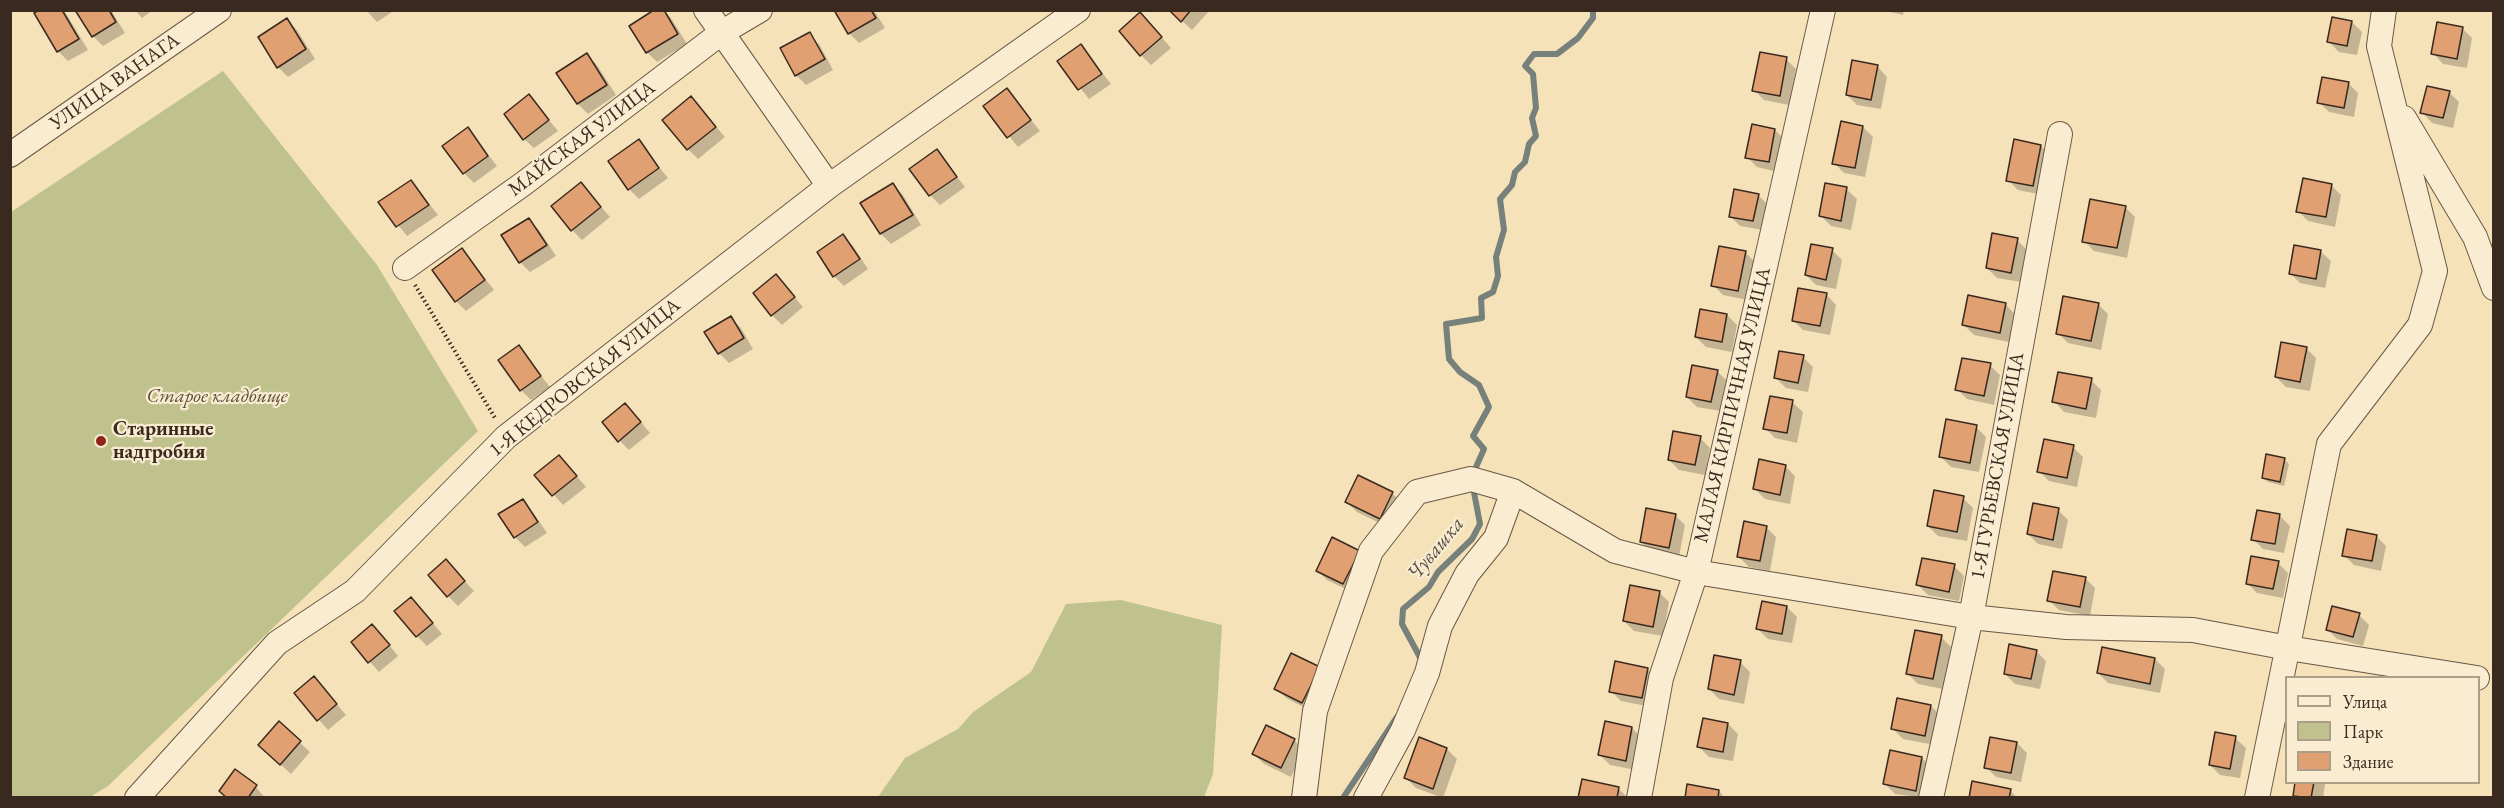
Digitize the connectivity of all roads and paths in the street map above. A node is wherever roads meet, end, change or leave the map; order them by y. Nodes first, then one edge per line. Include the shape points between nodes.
1 (219, 10) edge
2 (706, 10) edge
3 (760, 10) edge
4 (1078, 10) edge
5 (1823, 10) edge
6 (2384, 10) edge
7 (721, 33) junction
8 (2390, 95) junction
9 (2060, 134) dead end
10 (13, 147) edge
11 (828, 186) junction
12 (405, 268) joint
13 (2493, 288) edge
14 (506, 437) junction
15 (1513, 491) junction
16 (1695, 572) junction
17 (1971, 617) junction
18 (2288, 648) junction
19 (2465, 676) edge
20 (137, 798) edge
21 (1304, 798) edge
22 (1366, 798) edge
23 (1639, 798) edge
24 (1931, 798) edge
25 (2257, 798) edge

1 - 10 street, УЛИЦА ВАНАГА
2 - 7 street
3 - 7 street, МАЙСКАЯ УЛИЦА
4 - 11 street, 1-Я КЕДРОВСКАЯ УЛИЦА
5 - 16 street, МАЛАЯ КИРПИЧНАЯ УЛИЦА
6 - 8 street via 2379,46
7 - 11 street
7 - 12 street, МАЙСКАЯ УЛИЦА via 523,184
8 - 13 street via 2475,237
8 - 18 street via 2435,272 2420,324 2329,444
9 - 17 street, 1-Я ГУРЬЕВСКАЯ УЛИЦА
11 - 14 street, 1-Я КЕДРОВСКАЯ УЛИЦА
12 - 14 path
14 - 20 street, 1-Я КЕДРОВСКАЯ УЛИЦА via 355,591 277,643
15 - 16 street via 1616,551
15 - 21 street via 1471,479 1417,492 1371,551 1316,711
15 - 22 street via 1496,538 1467,574 1440,626 1427,673 1403,730
16 - 17 street
16 - 23 street, МАЛАЯ КИРПИЧНАЯ УЛИЦА via 1661,678
17 - 18 street via 2066,627 2193,630
17 - 24 street, 1-Я ГУРЬЕВСКАЯ УЛИЦА
18 - 19 street
18 - 25 street

